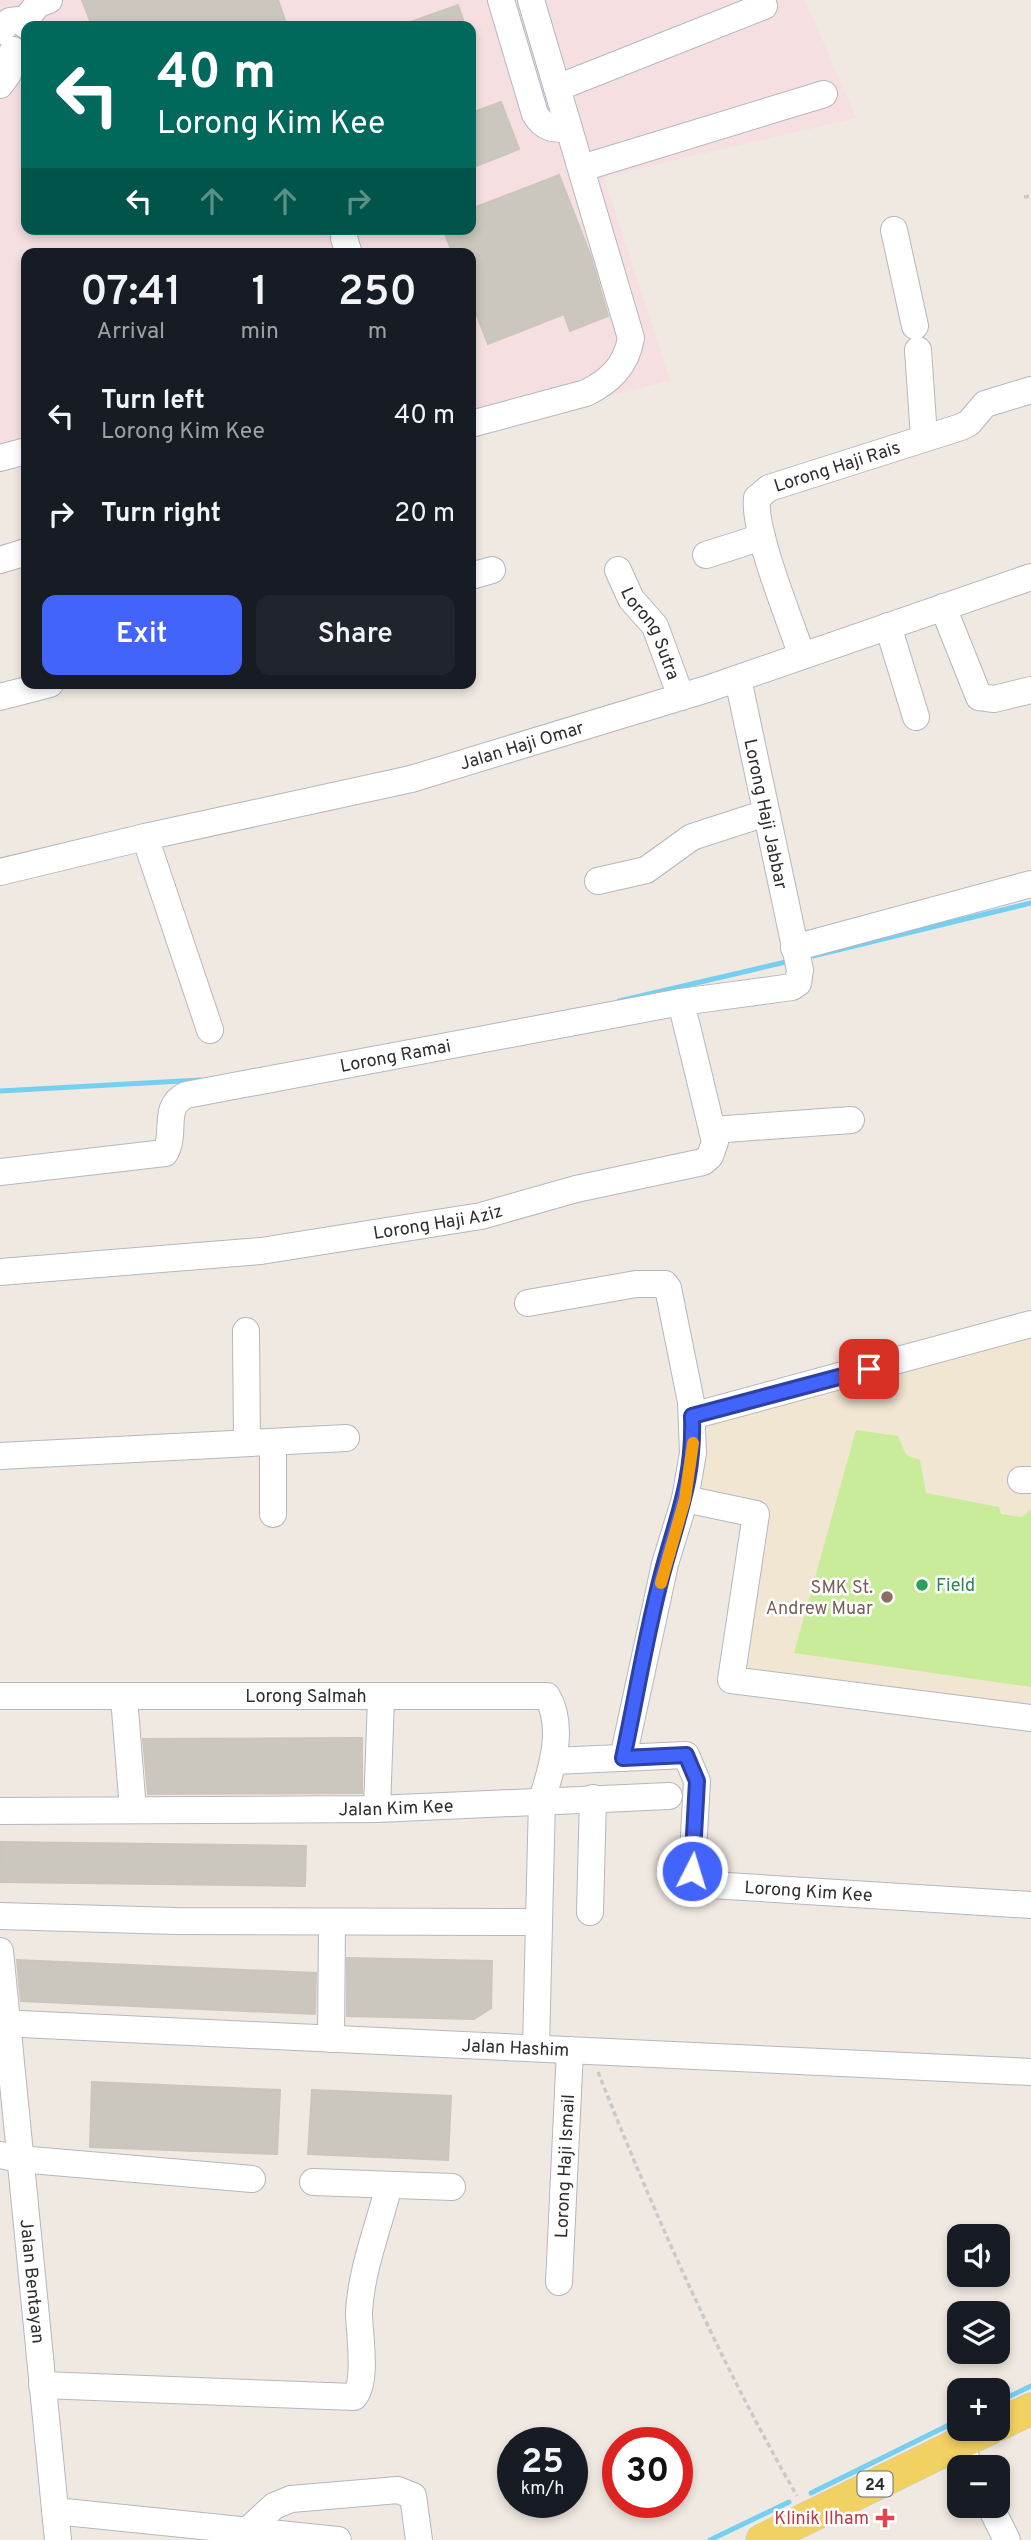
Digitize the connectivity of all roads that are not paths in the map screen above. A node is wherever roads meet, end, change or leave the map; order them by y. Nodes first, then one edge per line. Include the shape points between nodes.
1 (501, 0) edge
2 (531, 0) edge
3 (764, 6) dead end
4 (21, 33) edge
5 (0, 84) edge
6 (557, 89) junction
7 (824, 94) dead end
8 (569, 129) junction
9 (582, 168) junction
10 (894, 230) dead end
11 (1031, 390) edge
12 (476, 423) edge
13 (924, 437) junction
14 (21, 452) edge
15 (0, 458) edge
16 (762, 537) junction
17 (21, 554) edge
18 (706, 555) dead end
19 (0, 560) edge
20 (618, 570) dead end
21 (1031, 577) edge
22 (943, 607) junction
23 (888, 626) junction
24 (802, 656) junction
25 (738, 679) junction
26 (31, 689) edge
27 (1031, 690) edge
28 (0, 697) edge
29 (681, 697) junction
30 (916, 717) dead end
31 (766, 813) junction
32 (145, 837) junction
33 (0, 872) edge
34 (598, 881) dead end
35 (1031, 884) edge
36 (797, 959) junction
37 (681, 1002) junction
38 (211, 1030) dead end
39 (851, 1120) dead end
40 (712, 1129) junction
41 (0, 1172) edge
42 (0, 1272) edge
43 (528, 1303) dead end
44 (1031, 1324) edge
45 (246, 1331) dead end
46 (692, 1416) junction
47 (346, 1438) dead end
48 (273, 1442) junction
49 (247, 1443) junction
50 (0, 1456) edge
51 (685, 1499) junction
52 (274, 1514) dead end
53 (0, 1696) edge
54 (124, 1697) junction
55 (381, 1698) junction
56 (1031, 1718) edge
57 (623, 1758) junction
58 (554, 1761) junction
59 (669, 1796) dead end
60 (593, 1798) junction
61 (541, 1799) junction
62 (377, 1809) junction
63 (133, 1810) junction
64 (0, 1811) edge
65 (1031, 1905) edge
66 (590, 1912) dead end
67 (0, 1916) edge
68 (537, 1922) junction
69 (332, 1923) junction
70 (0, 1951) edge
71 (3, 2023) edge
72 (331, 2039) junction
73 (536, 2048) junction
74 (580, 2051) junction
75 (1031, 2072) edge
76 (10, 2157) edge
77 (252, 2179) dead end
78 (313, 2182) dead end
79 (389, 2185) junction
80 (452, 2187) dead end
81 (559, 2282) dead end
82 (42, 2385) junction
83 (1031, 2409) edge
84 (1010, 2419) edge
85 (978, 2441) edge
86 (966, 2455) edge
87 (947, 2463) edge
88 (55, 2511) junction
89 (996, 2518) edge
90 (247, 2531) junction
91 (58, 2540) edge
92 (338, 2540) edge
93 (419, 2540) edge
94 (762, 2540) edge
95 (1007, 2540) edge

1 - 8 street via 535,114 551,129
2 - 6 street
3 - 6 street
4 - 5 street via 8,74
6 - 8 street
7 - 9 street
8 - 9 street
9 - 12 street via 631,330 625,360 616,373 586,393
10 - 13 street via 917,338
11 - 13 street, Lorong Haji Rais via 994,399 969,423
13 - 16 street, Lorong Haji Rais via 769,488 757,498 755,512
14 - 15 street
16 - 18 street
16 - 24 street, Lorong Haji Rais
17 - 19 street
20 - 29 street, Lorong Sutra via 631,599 655,626
21 - 22 street, Jalan Haji Omar
22 - 23 street, Jalan Haji Omar
22 - 27 street via 979,697 994,699
23 - 24 street, Jalan Haji Omar
23 - 30 street
24 - 25 street, Jalan Haji Omar
25 - 29 street, Jalan Haji Omar
25 - 31 street, Lorong Haji Jabbar
26 - 28 street
29 - 32 street, Jalan Haji Omar via 411,779
31 - 34 street via 692,837 646,870
31 - 36 street, Lorong Haji Jabbar
32 - 33 street, Jalan Haji Omar
32 - 38 street
35 - 36 street
36 - 37 street, Lorong Ramai via 798,983 792,987
37 - 40 street, Lorong Haji Aziz
37 - 41 street, Lorong Ramai via 186,1095 171,1108 165,1153
39 - 40 street
40 - 42 street, Lorong Haji Aziz via 714,1149 703,1162 576,1189 481,1216 261,1251
43 - 46 street via 636,1284 665,1284
44 - 46 street
45 - 49 street
46 - 51 street via 693,1453
47 - 48 street
48 - 49 street
48 - 52 street
49 - 50 street
51 - 56 street via 757,1514 731,1680
51 - 57 street via 665,1564
53 - 54 street, Lorong Salmah
54 - 55 street, Lorong Salmah
54 - 63 street
55 - 58 street, Lorong Salmah via 542,1694 550,1700 554,1719
55 - 62 street
57 - 58 street
57 - 65 street, Lorong Kim Kee via 686,1755 697,1781 692,1871 697,1881
58 - 61 street
59 - 60 street, Jalan Kim Kee
60 - 61 street, Jalan Kim Kee
60 - 66 street
61 - 62 street, Jalan Kim Kee
61 - 68 street
62 - 63 street, Jalan Kim Kee
63 - 64 street, Jalan Kim Kee
67 - 69 street
68 - 69 street
68 - 73 street
69 - 72 street
70 - 71 street, Jalan Bentayan
71 - 72 street, Jalan Hashim
71 - 76 street, Jalan Bentayan
72 - 73 street, Jalan Hashim
73 - 74 street, Jalan Hashim
74 - 75 street, Jalan Hashim
74 - 81 street, Lorong Haji Ismail
76 - 77 street
76 - 82 street, Jalan Bentayan
78 - 79 street
79 - 80 street
79 - 82 street via 362,2294 361,2371 359,2392 354,2397
82 - 88 street, Jalan Bentayan
83 - 84 main road
85 - 86 main road, 24
87 - 94 main road, 24
88 - 90 street
88 - 91 street, Jalan Bentayan
89 - 95 street
90 - 92 street
90 - 93 street via 274,2506 291,2498 398,2490 413,2496

